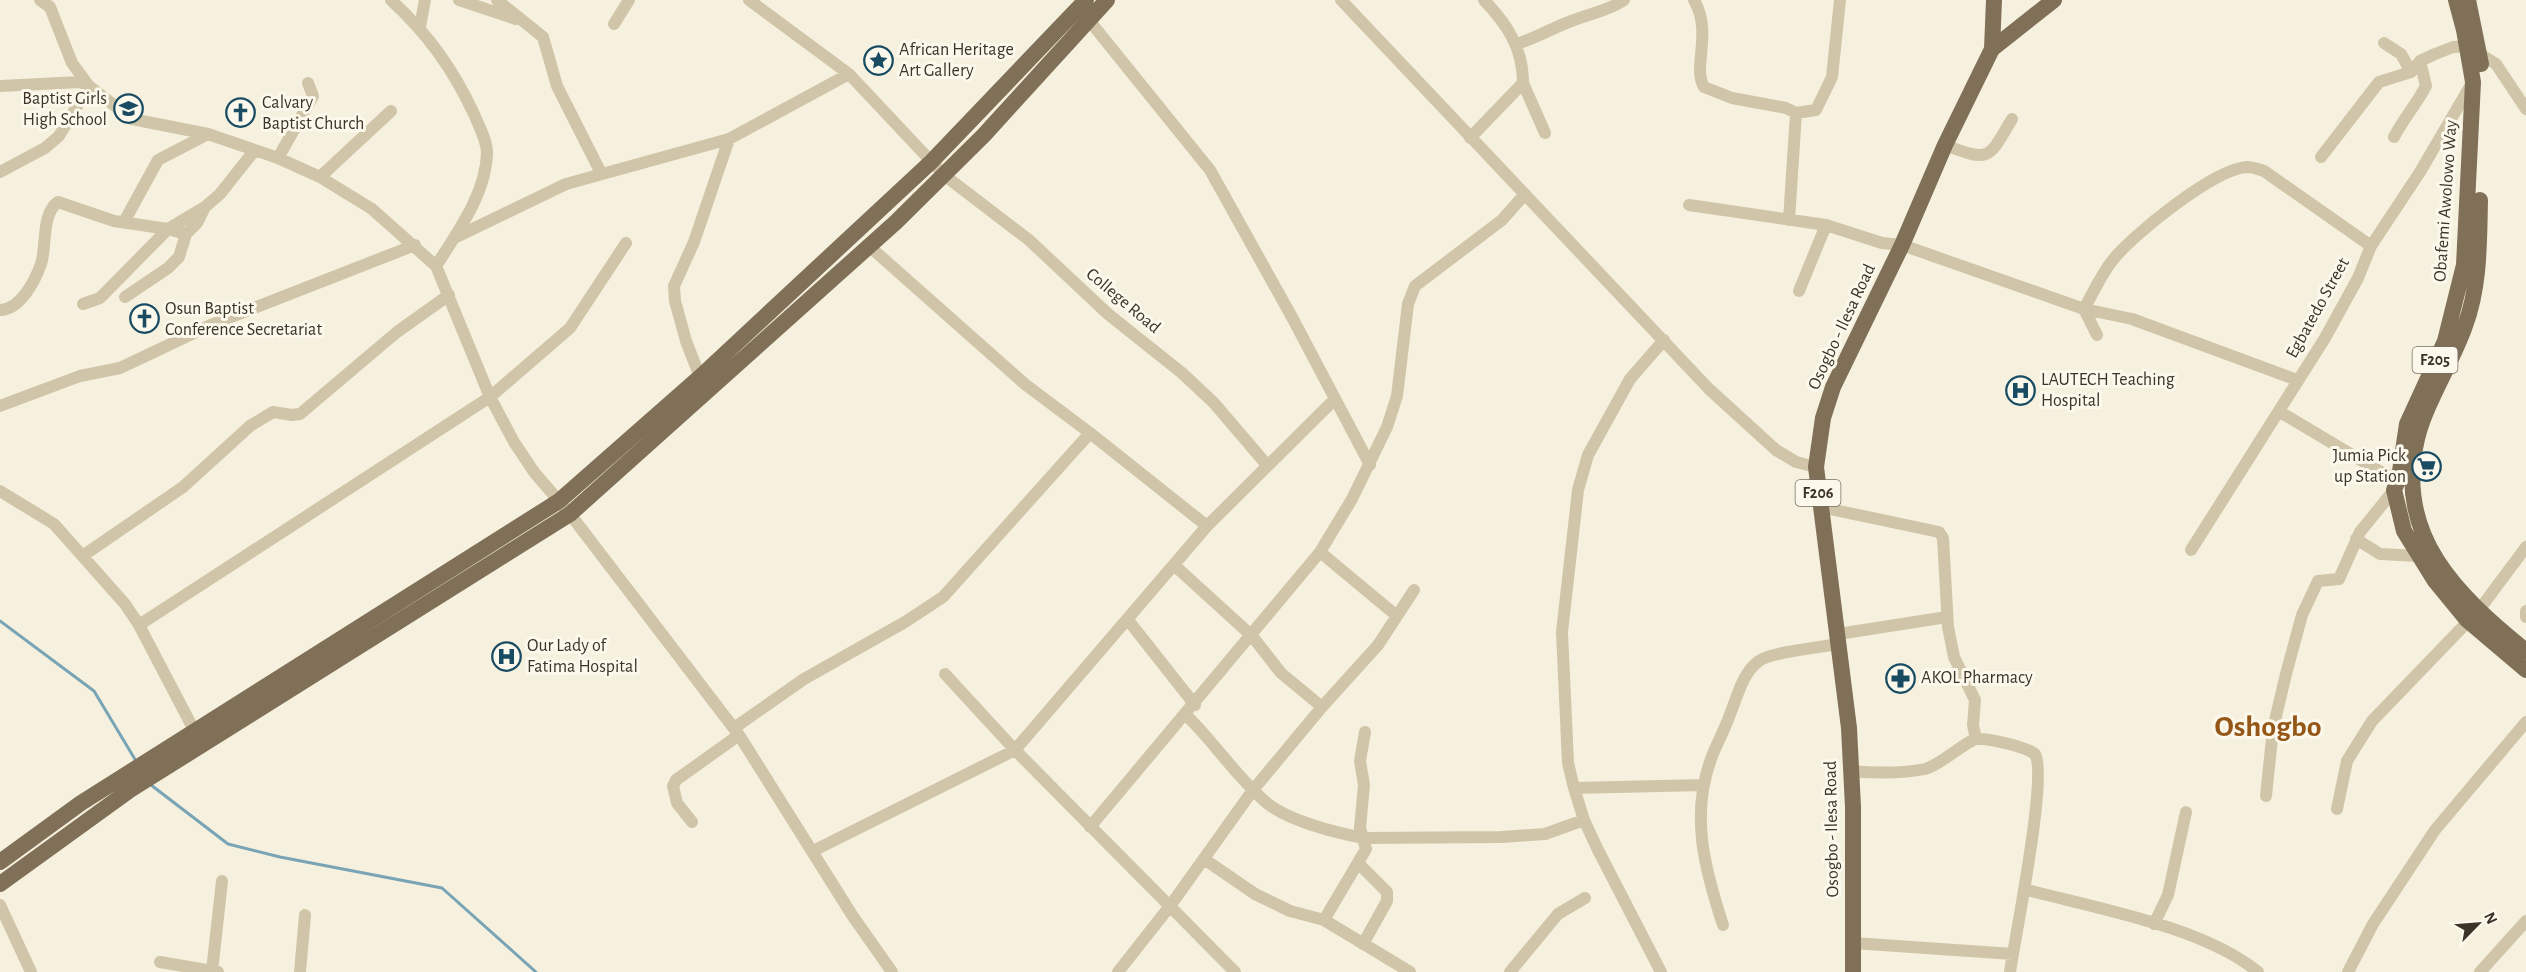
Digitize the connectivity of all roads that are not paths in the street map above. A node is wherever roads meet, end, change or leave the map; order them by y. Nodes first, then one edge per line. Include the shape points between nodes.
1 (40, 0) edge
2 (391, 0) edge
3 (425, 0) edge
4 (459, 0) edge
5 (497, 0) edge
6 (629, 0) edge
7 (748, 0) edge
8 (1107, 0) edge
9 (1341, 0) edge
10 (1484, 0) edge
11 (1624, 0) edge
12 (1694, 0) edge
13 (1840, 0) edge
14 (1994, 0) edge
15 (2054, 0) edge
16 (2456, 0) edge
17 (2468, 0) edge
18 (1082, 7) edge
19 (520, 20) junction
20 (614, 24) dead end
21 (420, 27) junction
22 (2384, 43) dead end
23 (1516, 44) junction
24 (1992, 49) junction
25 (2474, 50) junction
26 (2420, 61) junction
27 (2410, 72) junction
28 (849, 74) junction
29 (1523, 82) junction
30 (2473, 82) junction
31 (308, 83) dead end
32 (0, 86) edge
33 (89, 86) junction
34 (2526, 109) edge
35 (391, 111) dead end
36 (1796, 113) junction
37 (2012, 119) dead end
38 (1545, 133) dead end
39 (207, 134) junction
40 (2394, 137) dead end
41 (1470, 138) junction
42 (729, 139) junction
43 (1945, 145) junction
44 (254, 151) junction
45 (2321, 157) dead end
46 (278, 158) junction
47 (931, 162) junction
48 (0, 172) edge
49 (601, 173) junction
50 (944, 175) junction
51 (320, 177) junction
52 (1525, 194) junction
53 (1689, 205) dead end
54 (204, 207) junction
55 (1789, 220) junction
56 (124, 222) junction
57 (1826, 225) junction
58 (168, 229) junction
59 (186, 234) junction
60 (454, 238) junction
61 (626, 243) dead end
62 (415, 245) junction
63 (1902, 245) junction
64 (869, 246) junction
65 (2371, 246) junction
66 (436, 266) junction
67 (1799, 291) dead end
68 (449, 295) junction
69 (125, 297) dead end
70 (83, 304) dead end
71 (2084, 309) junction
72 (0, 310) edge
73 (2097, 335) dead end
74 (1664, 340) junction
75 (700, 377) junction
76 (2296, 380) junction
77 (490, 398) junction
78 (1335, 399) junction
79 (0, 406) edge
80 (2280, 412) junction
81 (1090, 433) junction
82 (1267, 465) junction
83 (1370, 465) junction
84 (1816, 467) junction
85 (2396, 484) junction
86 (0, 491) edge
87 (558, 501) junction
88 (1820, 507) junction
89 (570, 514) junction
90 (1207, 526) junction
91 (2356, 539) junction
92 (2526, 547) edge
93 (2191, 550) dead end
94 (1320, 552) junction
95 (84, 555) junction
96 (2418, 556) junction
97 (1174, 565) junction
98 (1414, 590) dead end
99 (2526, 611) edge
100 (1397, 616) junction
101 (2473, 616) junction
102 (1947, 617) junction
103 (2526, 617) edge
104 (1128, 620) junction
105 (140, 625) junction
106 (1252, 636) junction
107 (1838, 639) junction
108 (2526, 651) edge
109 (2526, 670) edge
110 (945, 674) dead end
111 (1195, 705) junction
112 (1322, 706) junction
113 (1186, 715) junction
114 (2526, 722) edge
115 (195, 732) junction
116 (736, 732) junction
117 (1365, 732) dead end
118 (1976, 739) junction
119 (1015, 750) junction
120 (152, 767) junction
121 (1850, 771) junction
122 (125, 784) junction
123 (1704, 785) junction
124 (1574, 788) junction
125 (1254, 790) junction
126 (2266, 796) dead end
127 (2337, 809) dead end
128 (2186, 812) dead end
129 (1584, 820) junction
130 (692, 822) dead end
131 (1090, 827) junction
132 (1364, 838) junction
133 (813, 851) junction
134 (1204, 858) junction
135 (0, 862) edge
136 (1359, 864) junction
137 (222, 881) dead end
138 (0, 884) edge
139 (2024, 890) junction
140 (1585, 898) dead end
141 (0, 905) edge
142 (1170, 906) junction
143 (306, 915) dead end
144 (1324, 921) junction
145 (2526, 921) edge
146 (2154, 924) junction
147 (1723, 925) dead end
148 (1853, 943) junction
149 (1363, 944) junction
150 (2013, 954) junction
151 (160, 962) dead end
152 (216, 971) edge
153 (31, 972) edge
154 (300, 972) edge
155 (892, 972) edge
156 (1118, 972) edge
157 (1235, 972) edge
158 (1410, 972) edge
159 (1510, 972) edge
160 (1661, 972) edge
161 (1853, 972) edge
162 (2010, 972) edge
163 (2258, 972) edge
164 (2348, 972) edge
165 (2480, 972) edge

1 - 33 street via 50,7 72,63
2 - 21 street
3 - 21 street
4 - 19 street
5 - 19 street
6 - 20 street
7 - 28 street, College Road
8 - 18 main road
9 - 41 street
10 - 23 street via 1504,20
11 - 23 street via 1540,38
12 - 36 street via 1702,13 1700,71 1704,87
13 - 36 street via 1832,77 1816,110
14 - 24 main road, F206
15 - 24 main road, Osogbo - Ilesa Road / F206
16 - 25 main road, Obafemi Awolowo Way / F205
17 - 25 main road, F205
18 - 47 main road
18 - 50 main road
18 - 78 street via 1210,170
19 - 49 street via 537,31 547,45 557,86
21 - 60 street via 457,78 487,152 484,174
22 - 27 street via 2401,54
23 - 29 street via 1523,64
24 - 43 main road, Osogbo - Ilesa Road / F206
25 - 26 street via 2453,47
25 - 30 main road, Obafemi Awolowo Way / F205
25 - 34 street via 2496,64
25 - 101 main road, Obafemi Awolowo Way / F205 via 2483,77 2478,263 2466,325 2417,438 2412,482 2416,516 2427,547
26 - 27 street
26 - 40 street via 2426,86
27 - 45 street via 2379,82
28 - 42 street
28 - 47 street, College Road
29 - 38 street
29 - 41 street
30 - 65 street, Egbatedo Street
30 - 85 main road, Obafemi Awolowo Way / F205 via 2464,265 2445,340 2407,424
31 - 46 street via 313,96
32 - 33 street via 80,82
33 - 39 street via 132,119
33 - 48 street via 59,136
35 - 51 street
36 - 55 street
37 - 43 street via 1991,153 1984,156
39 - 44 street
39 - 56 street via 158,160
41 - 52 street
42 - 49 street
42 - 75 street via 694,242 674,286
43 - 63 main road, Osogbo - Ilesa Road / F206
44 - 46 street
44 - 54 street via 220,194
46 - 51 street
47 - 50 street, College Road
47 - 75 main road
49 - 60 street via 566,184
50 - 64 main road
50 - 82 street, College Road via 1029,240 1108,314 1182,373 1214,403
51 - 62 street via 372,209
52 - 74 street
52 - 83 street via 1502,220 1420,282 1408,304 1397,396
53 - 55 street
54 - 58 street
54 - 59 street via 197,223
55 - 57 street
56 - 58 street
56 - 72 street via 58,202 53,206 41,264 22,299 8,310
57 - 63 street via 1882,243
57 - 67 street
58 - 59 street
58 - 70 street via 100,298
59 - 69 street via 179,257
60 - 66 street
61 - 77 street via 570,328
62 - 66 street
62 - 79 street via 213,324 120,368 80,376
63 - 71 street
63 - 84 main road, Osogbo - Ilesa Road / F206 via 1833,387 1823,418
64 - 81 street via 1026,385
64 - 89 main road
65 - 71 street via 2264,171 2245,167 2220,176 2133,239 2112,261
65 - 76 street, Egbatedo Street via 2325,338
66 - 68 street
68 - 77 street
68 - 95 street via 300,414 273,412 259,420 183,487
71 - 73 street
71 - 76 street via 2132,319
74 - 84 street via 1709,389 1776,450
74 - 124 street via 1630,379 1606,417 1588,455 1578,490 1562,632 1568,763
75 - 87 main road
76 - 80 street, Egbatedo Street
77 - 87 street via 534,472
77 - 105 street
78 - 82 street
78 - 83 street
80 - 85 street
80 - 93 street, Egbatedo Street
81 - 90 street
81 - 116 street via 943,597 804,679
82 - 90 street
83 - 94 street
84 - 88 main road, Osogbo - Ilesa Road / F206
85 - 91 street
85 - 96 main road, Obafemi Awolowo Way / F205 via 2404,531
86 - 95 street via 54,524
87 - 89 street
87 - 115 main road
88 - 102 street via 1939,532 1945,546
88 - 107 main road, Osogbo - Ilesa Road / F206
89 - 116 street
89 - 120 main road
90 - 97 street
91 - 96 street via 2380,554
91 - 126 street via 2341,576 2334,581 2318,581 2302,615 2273,729
92 - 101 street
94 - 100 street
94 - 106 street
95 - 105 street
96 - 101 main road, Obafemi Awolowo Way / F205
97 - 104 street
97 - 106 street
98 - 100 street
99 - 103 street
100 - 112 street via 1378,645
101 - 108 main road, Obafemi Awolowo Way / F205
101 - 109 main road, Obafemi Awolowo Way / F205
101 - 127 street via 2372,721 2347,761
102 - 107 street
102 - 118 street via 1954,657 1974,700
104 - 111 street
104 - 119 street
105 - 115 street
106 - 111 street
106 - 112 street via 1281,673
107 - 121 main road, Osogbo - Ilesa Road / F206
107 - 123 street via 1761,659 1750,668
110 - 119 street
111 - 113 street
112 - 125 street
113 - 125 street
113 - 131 street
114 - 164 street via 2435,830 2373,924
115 - 120 main road
116 - 130 street via 723,748 673,786 677,803
116 - 133 street
117 - 132 street via 1359,760 1364,785 1360,816
118 - 121 street via 1924,769
118 - 139 street via 2005,742 2032,752 2039,763
119 - 131 street
119 - 133 street
120 - 122 main road
121 - 148 main road, Osogbo - Ilesa Road / F206
122 - 135 main road
122 - 138 main road
123 - 124 street
123 - 147 street via 1700,838 1705,870
124 - 129 street
125 - 132 street via 1270,805 1291,815
125 - 134 street
128 - 146 street via 2168,895
129 - 132 street via 1545,834
129 - 160 street
131 - 142 street
132 - 136 street via 1366,849
133 - 155 street
134 - 142 street
134 - 144 street via 1255,894 1290,911
136 - 144 street
136 - 149 street via 1387,892 1387,901
137 - 152 street
139 - 146 street
139 - 150 street
140 - 159 street via 1558,914
141 - 153 street
142 - 156 street
142 - 157 street
143 - 154 street
144 - 149 street
145 - 165 street
146 - 163 street via 2212,945
148 - 150 street
148 - 161 main road, Osogbo - Ilesa Road / F206
149 - 158 street
150 - 162 street
151 - 152 street

